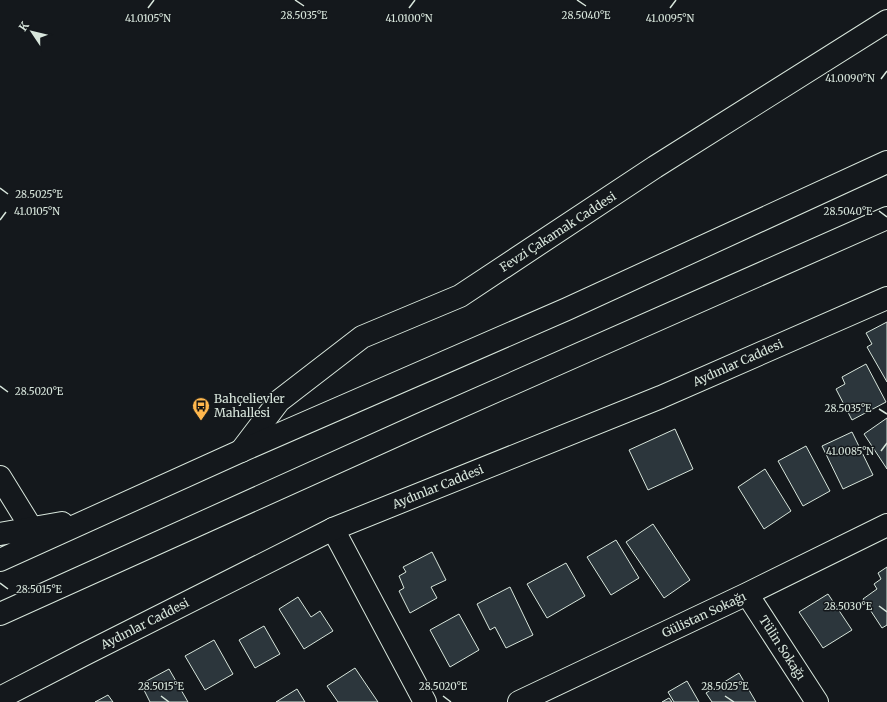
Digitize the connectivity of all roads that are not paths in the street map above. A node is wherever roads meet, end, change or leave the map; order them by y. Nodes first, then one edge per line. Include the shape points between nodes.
1 (887, 20) edge
2 (887, 162) edge
3 (887, 218) edge
4 (887, 298) edge
5 (241, 451) junction
6 (0, 478) edge
7 (98, 516) junction
8 (887, 525) edge
9 (32, 529) junction
10 (334, 529) junction
11 (0, 534) edge
12 (0, 560) edge
13 (747, 594) junction
14 (0, 614) edge
15 (0, 698) edge
16 (425, 702) edge
17 (519, 702) edge
18 (816, 702) edge

1 - 5 main road, Fevzi Çakamak Caddesi via 655,167 460,296 362,336 279,401
2 - 5 main road via 567,309
3 - 14 main road
4 - 10 main road, Aydınlar Caddesi via 661,397
5 - 7 main road
6 - 9 main road
7 - 9 main road
7 - 12 main road
8 - 13 main road, Gülistan Sokağı
9 - 11 main road
10 - 15 main road, Aydınlar Caddesi
10 - 16 main road
13 - 17 main road, Gülistan Sokağı
13 - 18 main road, Tülin Sokağı

